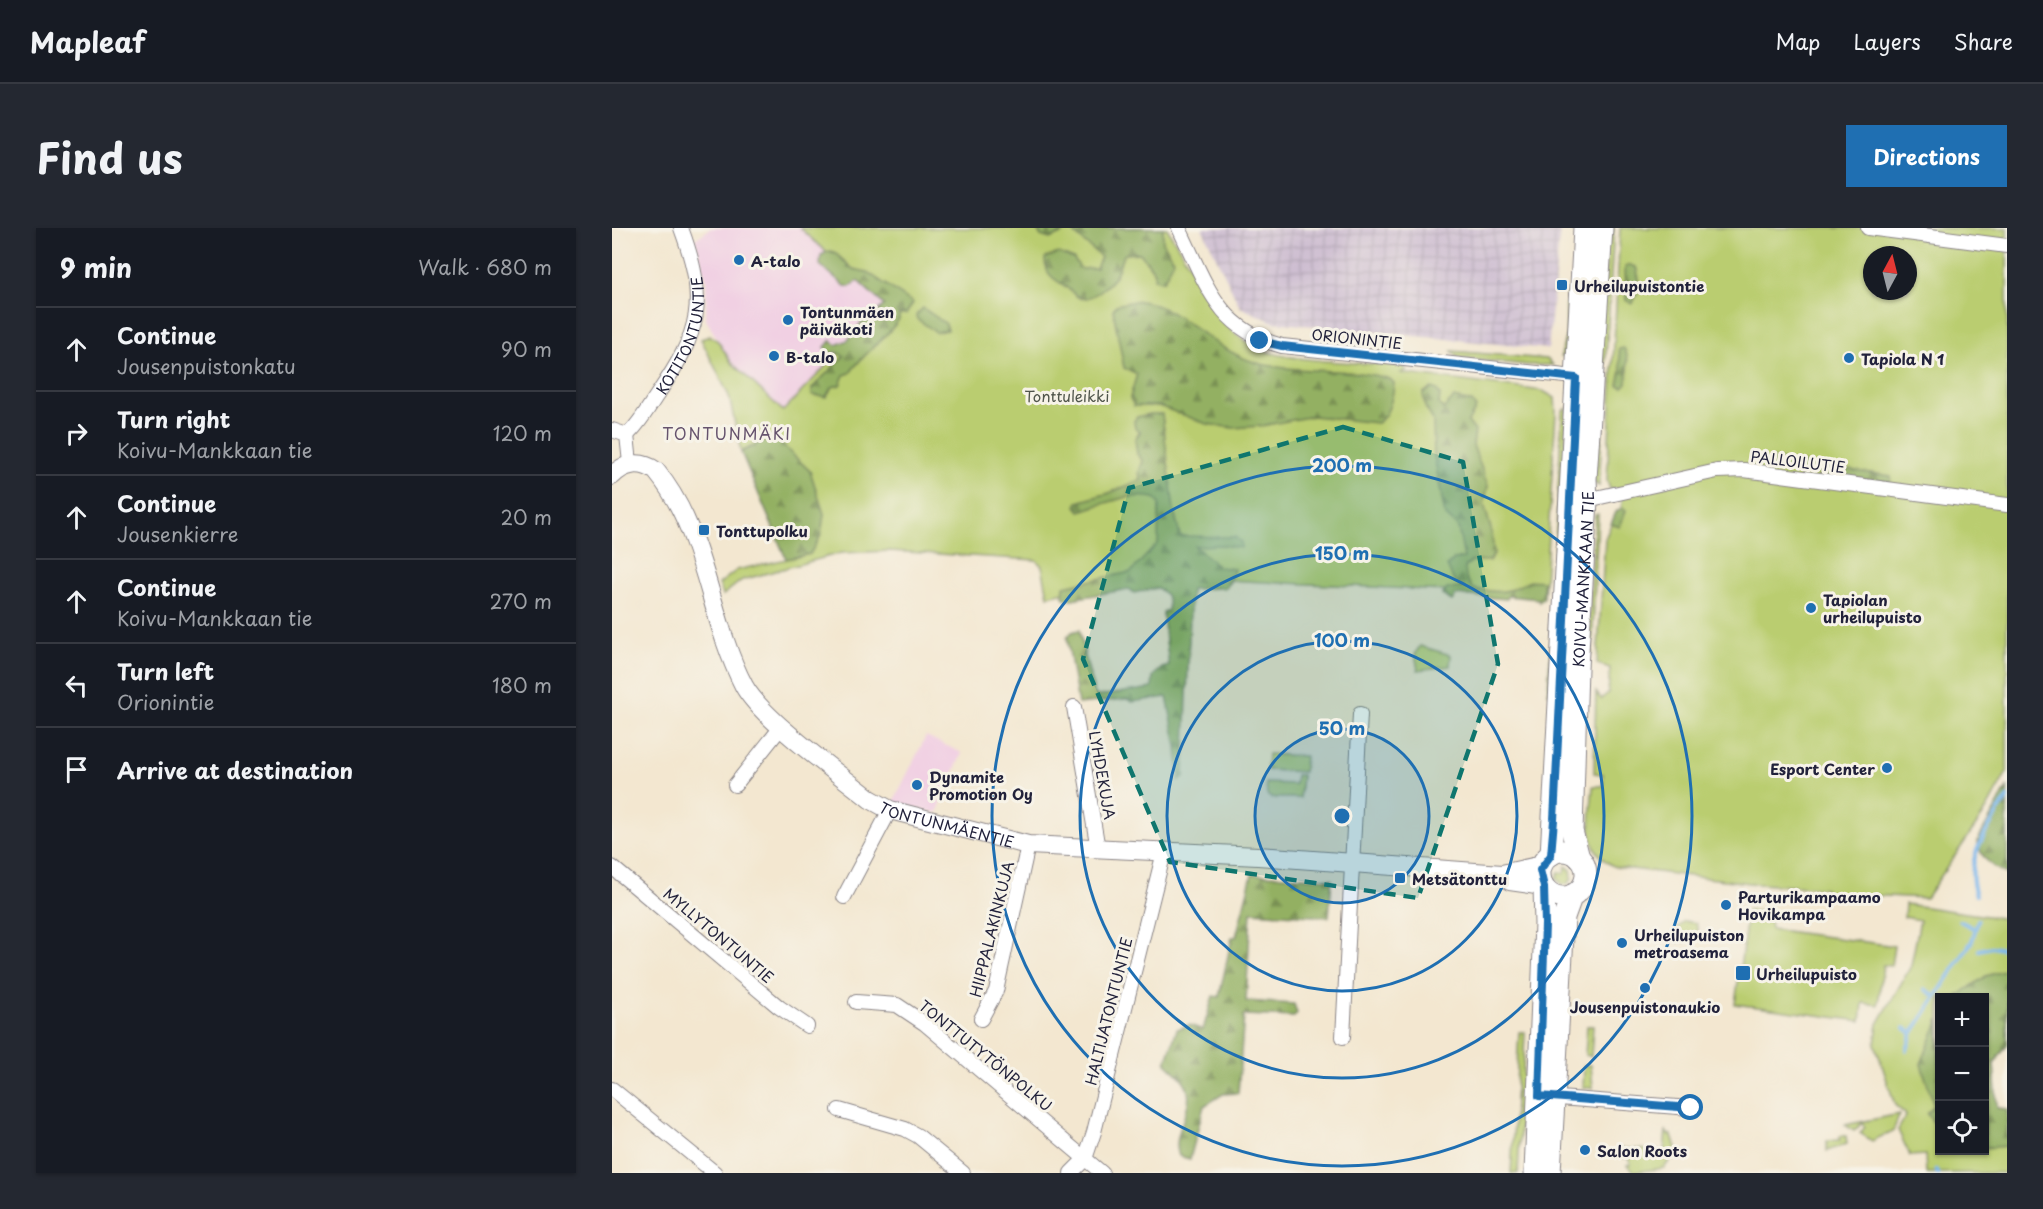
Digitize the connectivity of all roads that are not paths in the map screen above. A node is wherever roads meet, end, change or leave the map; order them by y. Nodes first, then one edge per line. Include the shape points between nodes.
1 (681, 228) edge
2 (1179, 228) edge
3 (1584, 228) edge
4 (1602, 228) edge
5 (1868, 228) edge
6 (2007, 246) edge
7 (1584, 378) junction
8 (612, 430) edge
9 (627, 435) junction
10 (630, 463) junction
11 (612, 476) edge
12 (1587, 500) junction
13 (2007, 505) edge
14 (1074, 708) dead end
15 (1360, 714) dead end
16 (782, 726) junction
17 (735, 785) dead end
18 (890, 810) junction
19 (1028, 845) junction
20 (1098, 849) junction
21 (1164, 852) junction
22 (1578, 858) junction
23 (1350, 862) junction
24 (612, 867) edge
25 (1545, 873) junction
26 (1572, 895) junction
27 (844, 897) dead end
28 (856, 1002) dead end
29 (981, 1018) dead end
30 (807, 1026) dead end
31 (1343, 1037) dead end
32 (612, 1089) edge
33 (1546, 1097) junction
34 (1691, 1108) dead end
35 (838, 1110) dead end
36 (1085, 1159) junction
37 (715, 1173) edge
38 (963, 1173) edge
39 (1071, 1173) edge
40 (1102, 1173) edge
41 (1534, 1173) edge
42 (1550, 1173) edge

1 - 9 street, KOTITONTUNTIE via 693,261 699,296 695,326 668,378
2 - 7 street, ORIONINTIE via 1218,305 1239,328 1260,341
3 - 7 main road, KOIVU-MANKKAAN TIE
4 - 7 main road, KOIVU-MANKKAAN TIE
5 - 6 street
7 - 12 main road, KOIVU-MANKKAAN TIE
7 - 25 main road, KOIVU-MANKKAAN TIE
8 - 9 street
9 - 10 street
10 - 11 street
10 - 16 street, TONTUNMÄENTIE via 656,471 678,502 745,686 762,709
12 - 13 street, PALLOILUTIE via 1717,471 1769,472
12 - 22 main road, KOIVU-MANKKAAN TIE via 1572,831
14 - 20 street, LYHDEKUJA
15 - 23 street
16 - 17 street
16 - 18 street, TONTUNMÄENTIE via 870,799
18 - 19 street, TONTUNMÄENTIE
18 - 27 street
19 - 20 street, TONTUNMÄENTIE
19 - 29 street, HIIPPALAKINKUJA via 996,991
20 - 21 street, TONTUNMÄENTIE
21 - 23 street, TONTUNMÄENTIE
21 - 36 street, HALTIJATONTUNTIE
22 - 25 main road via 1565,851
22 - 26 main road via 1586,875 1582,886
23 - 25 street, TONTUNMÄENTIE via 1502,874
23 - 31 street
24 - 30 street, MYLLYTONTUNTIE
25 - 26 main road via 1557,896
25 - 33 main road, KOIVU-MANKKAAN TIE
26 - 33 main road, KOIVU-MANKKAAN TIE via 1564,917
28 - 36 street, TONTTUTYTÖNPOLKU via 897,1005 924,1023
32 - 37 street
33 - 34 street
33 - 41 main road, KOIVU-MANKKAAN TIE
33 - 42 main road, KOIVU-MANKKAAN TIE
35 - 38 street via 905,1129
36 - 39 street, HALTIJATONTUNTIE
36 - 40 street, TONTTUTYTÖNPOLKU

